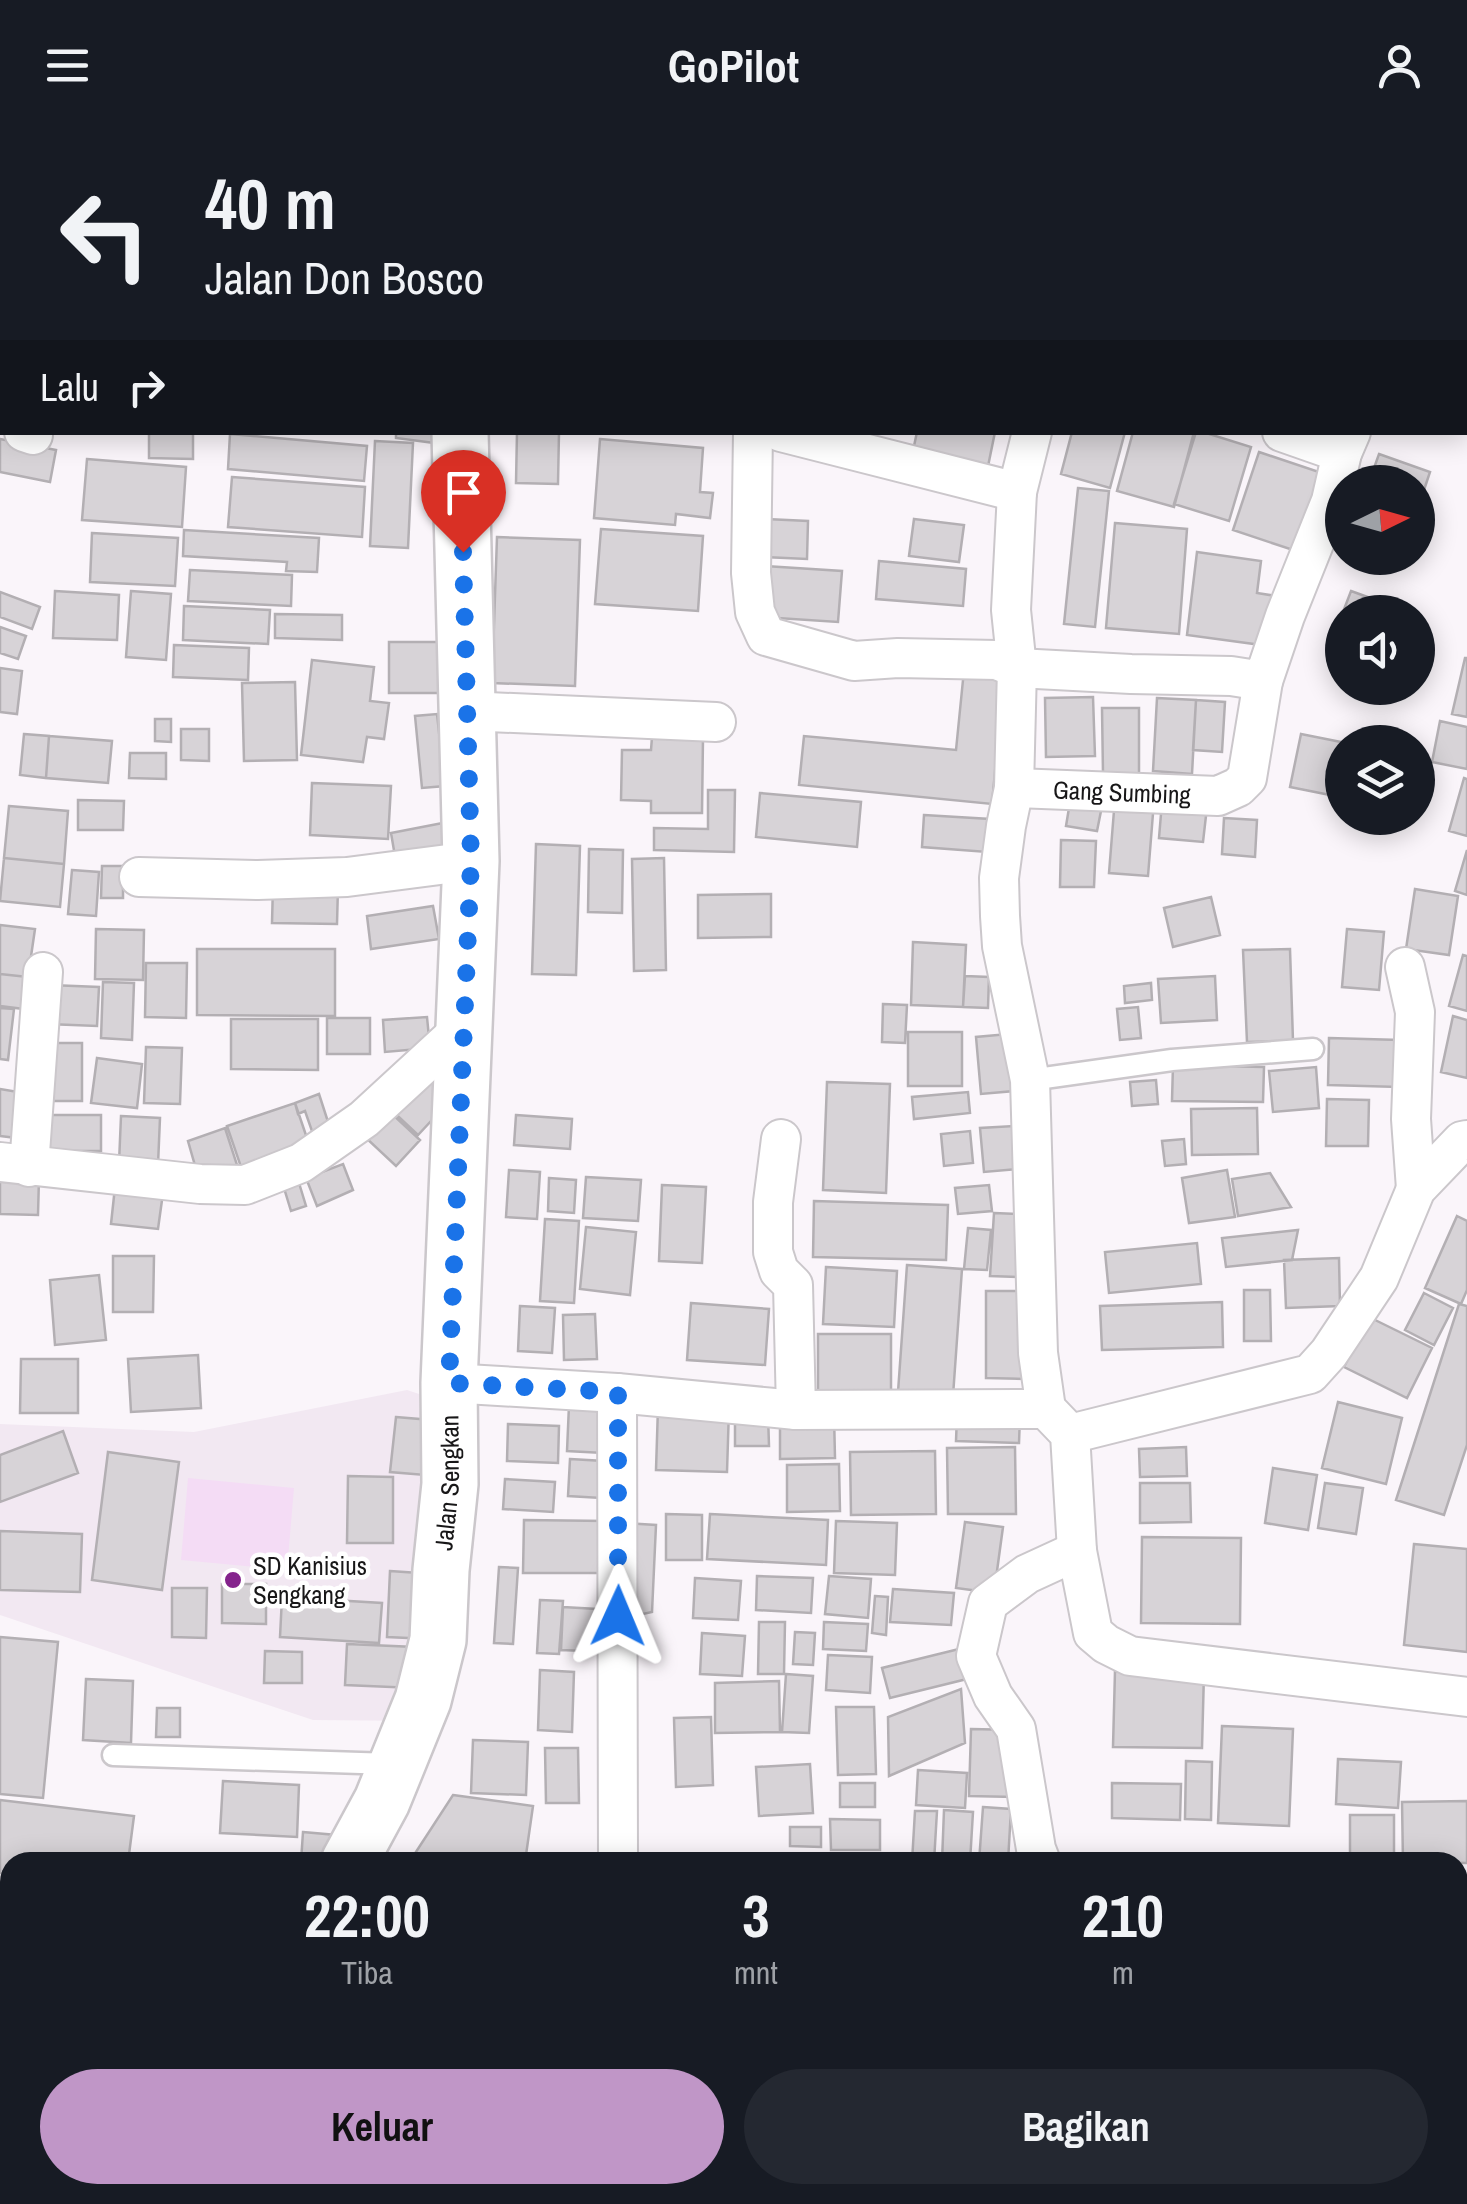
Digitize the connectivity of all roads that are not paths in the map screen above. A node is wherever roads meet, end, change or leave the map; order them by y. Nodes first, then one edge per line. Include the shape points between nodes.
1 (460, 435) edge
2 (753, 435) edge
3 (793, 435) edge
4 (1031, 435) edge
5 (1299, 435) edge
6 (1346, 443) edge
7 (1017, 492) junction
8 (1018, 668) junction
9 (1263, 681) junction
10 (466, 710) junction
11 (716, 722) dead end
12 (1014, 788) junction
13 (471, 861) junction
14 (138, 877) dead end
15 (1405, 968) dead end
16 (43, 972) dead end
17 (466, 1024) junction
18 (1313, 1049) dead end
19 (1030, 1080) junction
20 (781, 1140) dead end
21 (1467, 1140) edge
22 (14, 1164) edge
23 (1416, 1189) junction
24 (449, 1383) junction
25 (618, 1392) junction
26 (796, 1410) junction
27 (1058, 1422) junction
28 (1078, 1551) junction
29 (1467, 1697) edge
30 (113, 1755) dead end
31 (398, 1764) junction
32 (354, 1852) edge
33 (618, 1852) edge
34 (1037, 1852) edge

1 - 10 main road, Jalan Sengkan
2 - 8 street via 751,573 754,612 766,636 854,660 997,660
3 - 7 street
4 - 7 street
5 - 6 street
6 - 9 street, Gang Sumbing
7 - 8 street via 1011,610
8 - 9 street
8 - 12 street
9 - 12 street, Gang Sumbing via 1247,778 1218,796
10 - 11 street
10 - 13 main road, Jalan Sengkan
12 - 19 street via 999,878 1000,916
13 - 14 street via 347,877
13 - 17 main road, Jalan Sengkan
15 - 23 street via 1415,1012
16 - 22 street
17 - 22 street via 364,1120 301,1163 245,1185
17 - 24 main road, Jalan Sengkan
18 - 19 lane
19 - 27 street via 1038,1352
20 - 26 street via 772,1252 794,1285
21 - 23 street
23 - 27 street via 1379,1278 1310,1374
24 - 25 street
24 - 31 main road, Jalan Sengkan via 450,1484 438,1640
25 - 26 street
25 - 33 street
26 - 27 street
27 - 28 street
28 - 29 street via 1093,1634 1130,1656
28 - 34 street via 1027,1574 988,1604 976,1656 1016,1729
30 - 31 lane
31 - 32 main road, Jalan Sengkan

